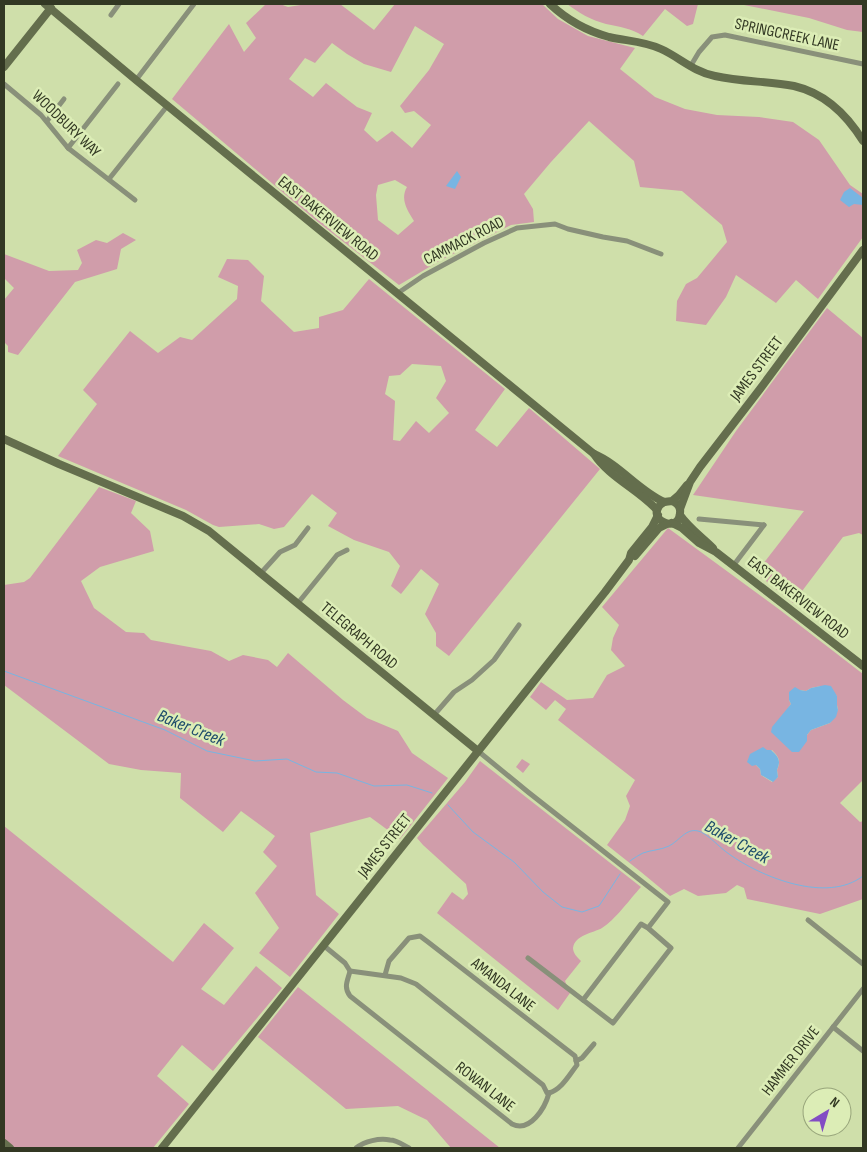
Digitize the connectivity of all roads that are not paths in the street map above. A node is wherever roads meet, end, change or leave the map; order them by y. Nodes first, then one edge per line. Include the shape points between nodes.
1 (120, 4) edge
2 (194, 4) edge
3 (550, 4) edge
4 (50, 5) edge
5 (111, 15) dead end
6 (863, 64) edge
7 (4, 67) edge
8 (690, 67) junction
9 (136, 80) junction
10 (4, 84) edge
11 (118, 84) dead end
12 (64, 99) dead end
13 (168, 105) junction
14 (47, 121) junction
15 (863, 141) edge
16 (68, 148) junction
17 (109, 179) junction
18 (135, 200) dead end
19 (863, 250) edge
20 (662, 254) dead end
21 (398, 293) junction
22 (4, 439) edge
23 (594, 454) junction
24 (690, 482) junction
25 (668, 501) junction
26 (680, 512) junction
27 (657, 513) junction
28 (699, 518) dead end
29 (670, 524) junction
30 (308, 528) dead end
31 (347, 550) dead end
32 (716, 552) junction
33 (629, 560) junction
34 (733, 566) junction
35 (261, 573) junction
36 (298, 603) junction
37 (519, 625) dead end
38 (863, 666) edge
39 (434, 716) junction
40 (478, 751) junction
41 (808, 920) dead end
42 (648, 928) junction
43 (323, 945) junction
44 (528, 958) dead end
45 (863, 964) edge
46 (350, 970) junction
47 (385, 975) junction
48 (863, 990) edge
49 (582, 1000) junction
50 (833, 1027) junction
51 (594, 1044) dead end
52 (863, 1050) edge
53 (576, 1061) junction
54 (549, 1093) junction
55 (4, 1143) edge
56 (10, 1148) edge
57 (162, 1148) edge
58 (356, 1148) edge
59 (409, 1148) edge
60 (738, 1148) edge

1 - 5 street
2 - 9 street
3 - 8 main road via 593,31 662,49
4 - 7 main road
4 - 9 main road, EAST BAKERVIEW ROAD
6 - 8 street, SPRINGCREEK LANE via 725,34 712,37
8 - 15 main road via 713,76 794,87 814,93 847,118
9 - 13 main road, EAST BAKERVIEW ROAD
10 - 14 street, WOODBURY WAY
11 - 16 street
12 - 14 street
13 - 17 street
13 - 21 main road, EAST BAKERVIEW ROAD
14 - 16 street, WOODBURY WAY
16 - 17 street, WOODBURY WAY
17 - 18 street, WOODBURY WAY
19 - 24 main road, JAMES STREET
20 - 21 street, CAMMACK ROAD via 627,241 555,224 517,228 423,276
21 - 23 main road, EAST BAKERVIEW ROAD
22 - 35 main road, TELEGRAPH ROAD via 183,516 209,530
23 - 25 main road, EAST BAKERVIEW ROAD via 651,495
23 - 27 main road, EAST BAKERVIEW ROAD via 648,500
24 - 25 main road via 679,495
24 - 26 main road, JAMES STREET
25 - 26 main road via 677,504
25 - 27 main road via 659,506
26 - 29 main road via 677,521
26 - 32 main road, EAST BAKERVIEW ROAD via 686,523
27 - 29 main road via 662,522
27 - 33 main road, JAMES STREET via 652,527
28 - 34 street via 764,525
29 - 32 main road, EAST BAKERVIEW ROAD via 682,528
29 - 33 main road, JAMES STREET via 660,528
30 - 35 street via 295,545 280,552
31 - 36 street via 337,555
32 - 34 main road, EAST BAKERVIEW ROAD
33 - 40 main road, JAMES STREET
34 - 38 main road, EAST BAKERVIEW ROAD
35 - 36 main road, TELEGRAPH ROAD
36 - 39 main road, TELEGRAPH ROAD
37 - 39 street via 494,660 454,692
39 - 40 main road, TELEGRAPH ROAD
40 - 42 street, TELEGRAPH ROAD via 668,902
40 - 43 main road, JAMES STREET
41 - 45 street
42 - 49 street via 641,924
42 - 49 street via 672,948 614,1023
43 - 46 street
43 - 57 main road, JAMES STREET
44 - 49 street
46 - 47 street
46 - 54 street, ROWAN LANE via 346,986 350,996 512,1124 530,1123 545,1104
47 - 53 street, AMANDA LANE via 389,962 409,938 420,936 574,1056
47 - 54 street via 416,984
48 - 50 street, HAMMER DRIVE
50 - 52 street
50 - 60 street, HAMMER DRIVE
51 - 53 street
53 - 54 street via 577,1065 560,1087
55 - 56 main road
58 - 59 street via 364,1142 391,1140

